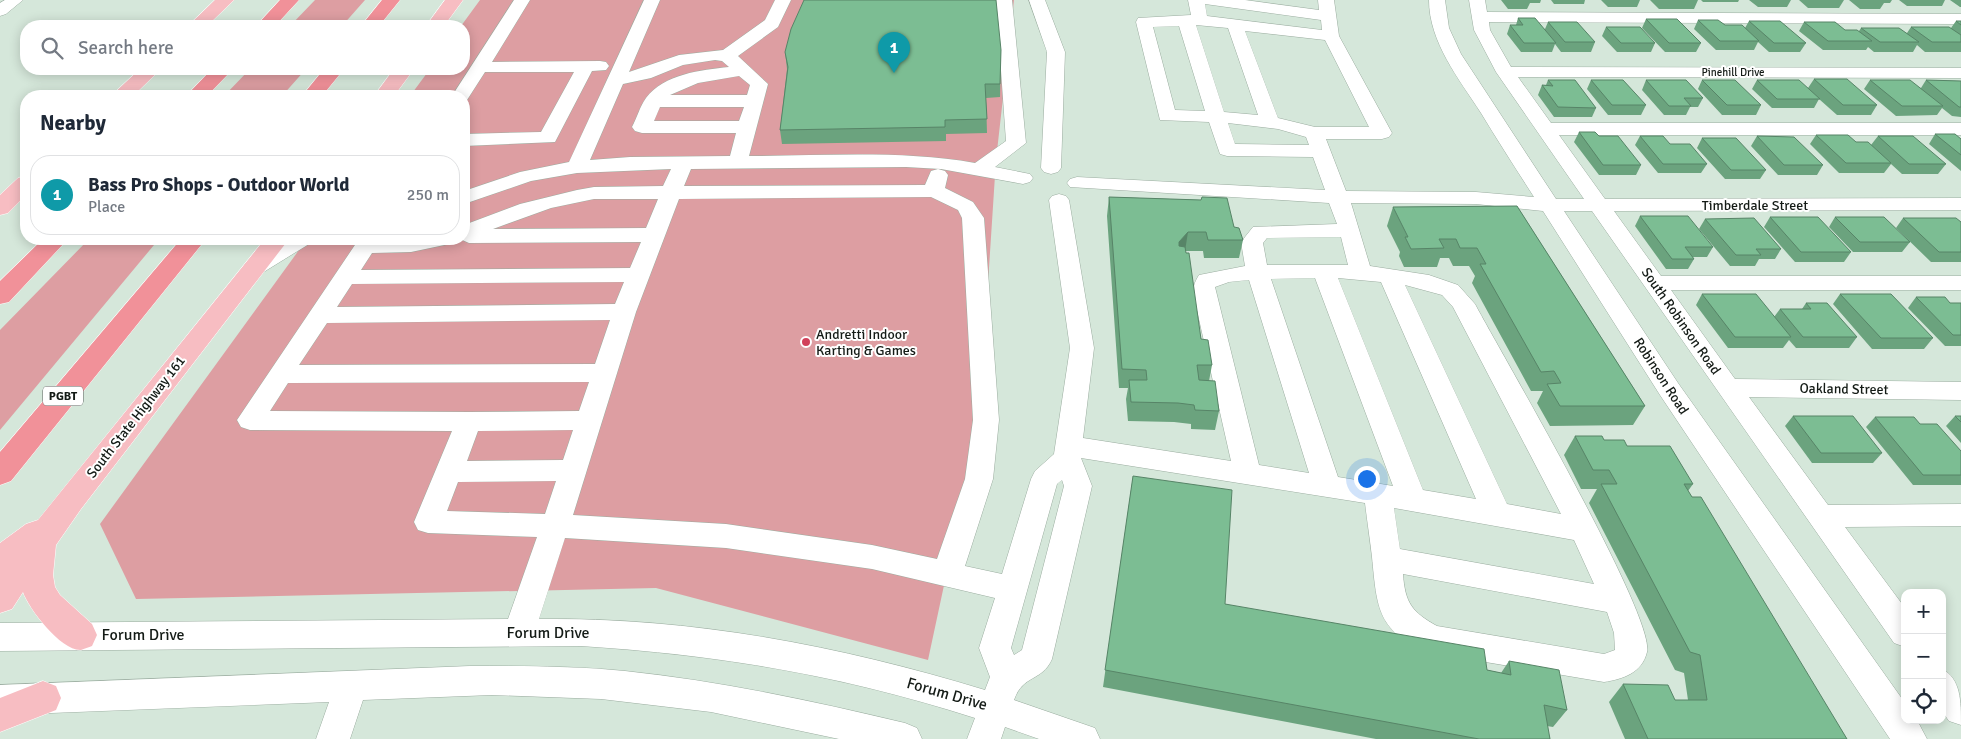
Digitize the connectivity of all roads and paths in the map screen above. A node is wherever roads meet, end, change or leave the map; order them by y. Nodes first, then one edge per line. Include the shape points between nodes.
1 (225, 0) edge
2 (290, 0) edge
3 (391, 0) edge
4 (454, 0) edge
5 (522, 0) edge
6 (652, 0) edge
7 (783, 0) edge
8 (1004, 0) edge
9 (1037, 0) edge
10 (1196, 0) edge
11 (1209, 0) edge
12 (1437, 0) edge
13 (1327, 8) edge
14 (1479, 8) edge
15 (1961, 19) edge
16 (203, 20) edge
17 (271, 20) edge
18 (375, 20) edge
19 (439, 20) edge
20 (1193, 21) junction
21 (1235, 24) junction
22 (1330, 36) junction
23 (727, 56) junction
24 (586, 66) junction
25 (480, 67) junction
26 (742, 70) junction
27 (1505, 72) junction
28 (619, 73) junction
29 (1961, 73) edge
30 (144, 75) edge
31 (217, 75) edge
32 (329, 75) edge
33 (400, 75) edge
34 (128, 90) edge
35 (202, 90) edge
36 (317, 90) edge
37 (388, 90) edge
38 (465, 90) edge
39 (654, 101) junction
40 (755, 101) junction
41 (1216, 117) junction
42 (1270, 121) junction
43 (748, 127) junction
44 (1546, 129) junction
45 (1961, 130) edge
46 (1314, 133) junction
47 (470, 140) edge
48 (1321, 151) junction
49 (738, 162) junction
50 (683, 163) junction
51 (941, 164) junction
52 (577, 167) junction
53 (1051, 168) junction
54 (978, 170) junction
55 (1023, 178) junction
56 (1077, 183) junction
57 (20, 189) edge
58 (934, 191) junction
59 (672, 192) junction
60 (470, 196) edge
61 (1336, 198) junction
62 (1044, 199) junction
63 (1961, 204) edge
64 (1550, 205) junction
65 (1599, 205) junction
66 (0, 208) edge
67 (1350, 230) junction
68 (470, 231) edge
69 (470, 234) edge
70 (654, 235) junction
71 (50, 245) edge
72 (189, 245) edge
73 (272, 245) edge
74 (291, 245) edge
75 (366, 245) edge
76 (254, 268) junction
77 (1257, 271) junction
78 (1324, 271) junction
79 (1361, 273) junction
80 (638, 275) junction
81 (1389, 276) junction
82 (345, 277) junction
83 (1654, 283) junction
84 (1961, 283) edge
85 (0, 296) edge
86 (624, 312) junction
87 (320, 315) junction
88 (604, 373) junction
89 (280, 374) junction
90 (1728, 388) junction
91 (1961, 391) edge
92 (589, 420) junction
93 (468, 422) junction
94 (1068, 452) junction
95 (573, 470) junction
96 (449, 472) junction
97 (1247, 472) junction
98 (0, 473) edge
99 (1327, 485) junction
100 (1378, 494) junction
101 (1412, 499) junction
102 (70, 500) junction
103 (1498, 513) junction
104 (1961, 515) edge
105 (1820, 516) junction
106 (555, 526) junction
107 (1584, 530) junction
108 (40, 543) junction
109 (1387, 559) junction
110 (0, 560) edge
111 (947, 574) junction
112 (1012, 589) junction
113 (0, 599) edge
114 (1617, 601) junction
115 (1901, 627) edge
116 (518, 632) junction
117 (80, 635) junction
118 (0, 637) edge
119 (1006, 677) junction
120 (351, 686) junction
121 (1946, 689) edge
122 (43, 698) junction
123 (0, 700) edge
124 (995, 708) junction
125 (1961, 710) edge
126 (0, 714) edge
127 (333, 739) edge
128 (905, 739) edge
129 (984, 739) edge
130 (1083, 739) edge
131 (1910, 739) edge

1 - 16 main road
2 - 17 highway
3 - 18 highway
4 - 19 main road
5 - 25 street
6 - 28 street
7 - 23 street via 772,23
8 - 54 street via 1016,143
9 - 53 street via 1056,52
10 - 20 street
11 - 13 street
12 - 64 street, Robinson Road via 1448,46
13 - 22 street
14 - 15 street
14 - 27 street, South Robinson Road via 1482,30
20 - 21 street
20 - 41 street
20 - 41 street via 1144,22 1167,116
21 - 22 street
21 - 42 street
22 - 46 street via 1382,133
23 - 26 street
23 - 28 street via 679,60 646,74
24 - 25 street
24 - 28 street
24 - 47 street via 548,138
25 - 38 street
26 - 39 street via 688,80 666,89
26 - 40 street via 760,84
27 - 29 street, Pinehill Drive
27 - 44 street, South Robinson Road
28 - 52 street
30 - 34 main road
31 - 35 highway
32 - 36 highway
33 - 37 main road
39 - 40 street
39 - 43 street via 642,127
40 - 43 street
41 - 42 street
41 - 48 street via 1227,150
42 - 46 street
43 - 49 street
44 - 45 street
44 - 65 street, South Robinson Road
46 - 48 street
48 - 61 street
49 - 50 street
49 - 51 street via 906,161
50 - 52 street
50 - 59 street
51 - 54 street
51 - 58 street
52 - 60 street via 526,176
53 - 55 street via 1033,171
53 - 56 street via 1068,173
54 - 55 street
55 - 62 street via 1022,188
56 - 61 street, Timberdale Street
56 - 62 street via 1073,193
57 - 66 main road
58 - 59 street
58 - 111 street via 966,206 973,218 986,420 979,479
59 - 68 street via 594,193 562,197 528,207
59 - 70 street
61 - 64 street, Timberdale Street via 1476,198
61 - 67 street
62 - 94 street via 1082,348
63 - 65 street, Timberdale Street
64 - 65 street, Timberdale Street
64 - 131 street, Robinson Road via 1669,389
65 - 83 street, South Robinson Road
67 - 77 street via 1261,232 1252,242
67 - 79 street
69 - 70 street
70 - 80 street
71 - 85 highway
72 - 98 highway, PGBT
73 - 76 main road, South State Highway 161
74 - 76 street
75 - 82 street
76 - 102 main road, South State Highway 161
77 - 78 street
77 - 97 street via 1207,280 1204,288
77 - 99 street
78 - 79 street
78 - 101 street
79 - 81 street
80 - 82 street
80 - 86 street
81 - 103 street
81 - 107 street via 1440,286 1452,291 1463,304
82 - 87 street
83 - 84 street
83 - 90 street, South Robinson Road
86 - 87 street
86 - 88 street
87 - 89 street
88 - 89 street
88 - 92 street
89 - 93 street via 250,420
90 - 91 street, Oakland Street
90 - 105 street, South Robinson Road
92 - 93 street
92 - 95 street
93 - 96 street
94 - 97 street
94 - 112 street via 1045,479
94 - 119 street via 1078,486 1036,659
95 - 96 street
95 - 106 street
96 - 106 street via 428,522
97 - 99 street
99 - 100 street
100 - 101 street
100 - 109 street
101 - 103 street
102 - 108 main road, South State Highway 161
102 - 110 main road via 26,544
103 - 107 street
104 - 105 street
105 - 115 street, South Robinson Road
106 - 111 street via 726,536 872,557
106 - 116 street
107 - 114 street
108 - 113 main road, South State Highway 161
108 - 117 main road via 35,570 39,595 51,611
109 - 114 street
109 - 114 street via 1390,599 1397,614 1412,629 1432,639 1604,668 1619,667 1629,659 1632,647 1630,632
111 - 112 street
112 - 119 street via 995,648
116 - 117 street, Forum Drive
116 - 124 street, Forum Drive via 627,635 759,650 867,672
117 - 118 street, Forum Drive
119 - 124 street
120 - 122 street
120 - 127 street
120 - 128 street via 543,680 644,687 750,704
121 - 125 street
122 - 123 street
122 - 126 main road
124 - 129 street
124 - 130 street, Forum Drive

